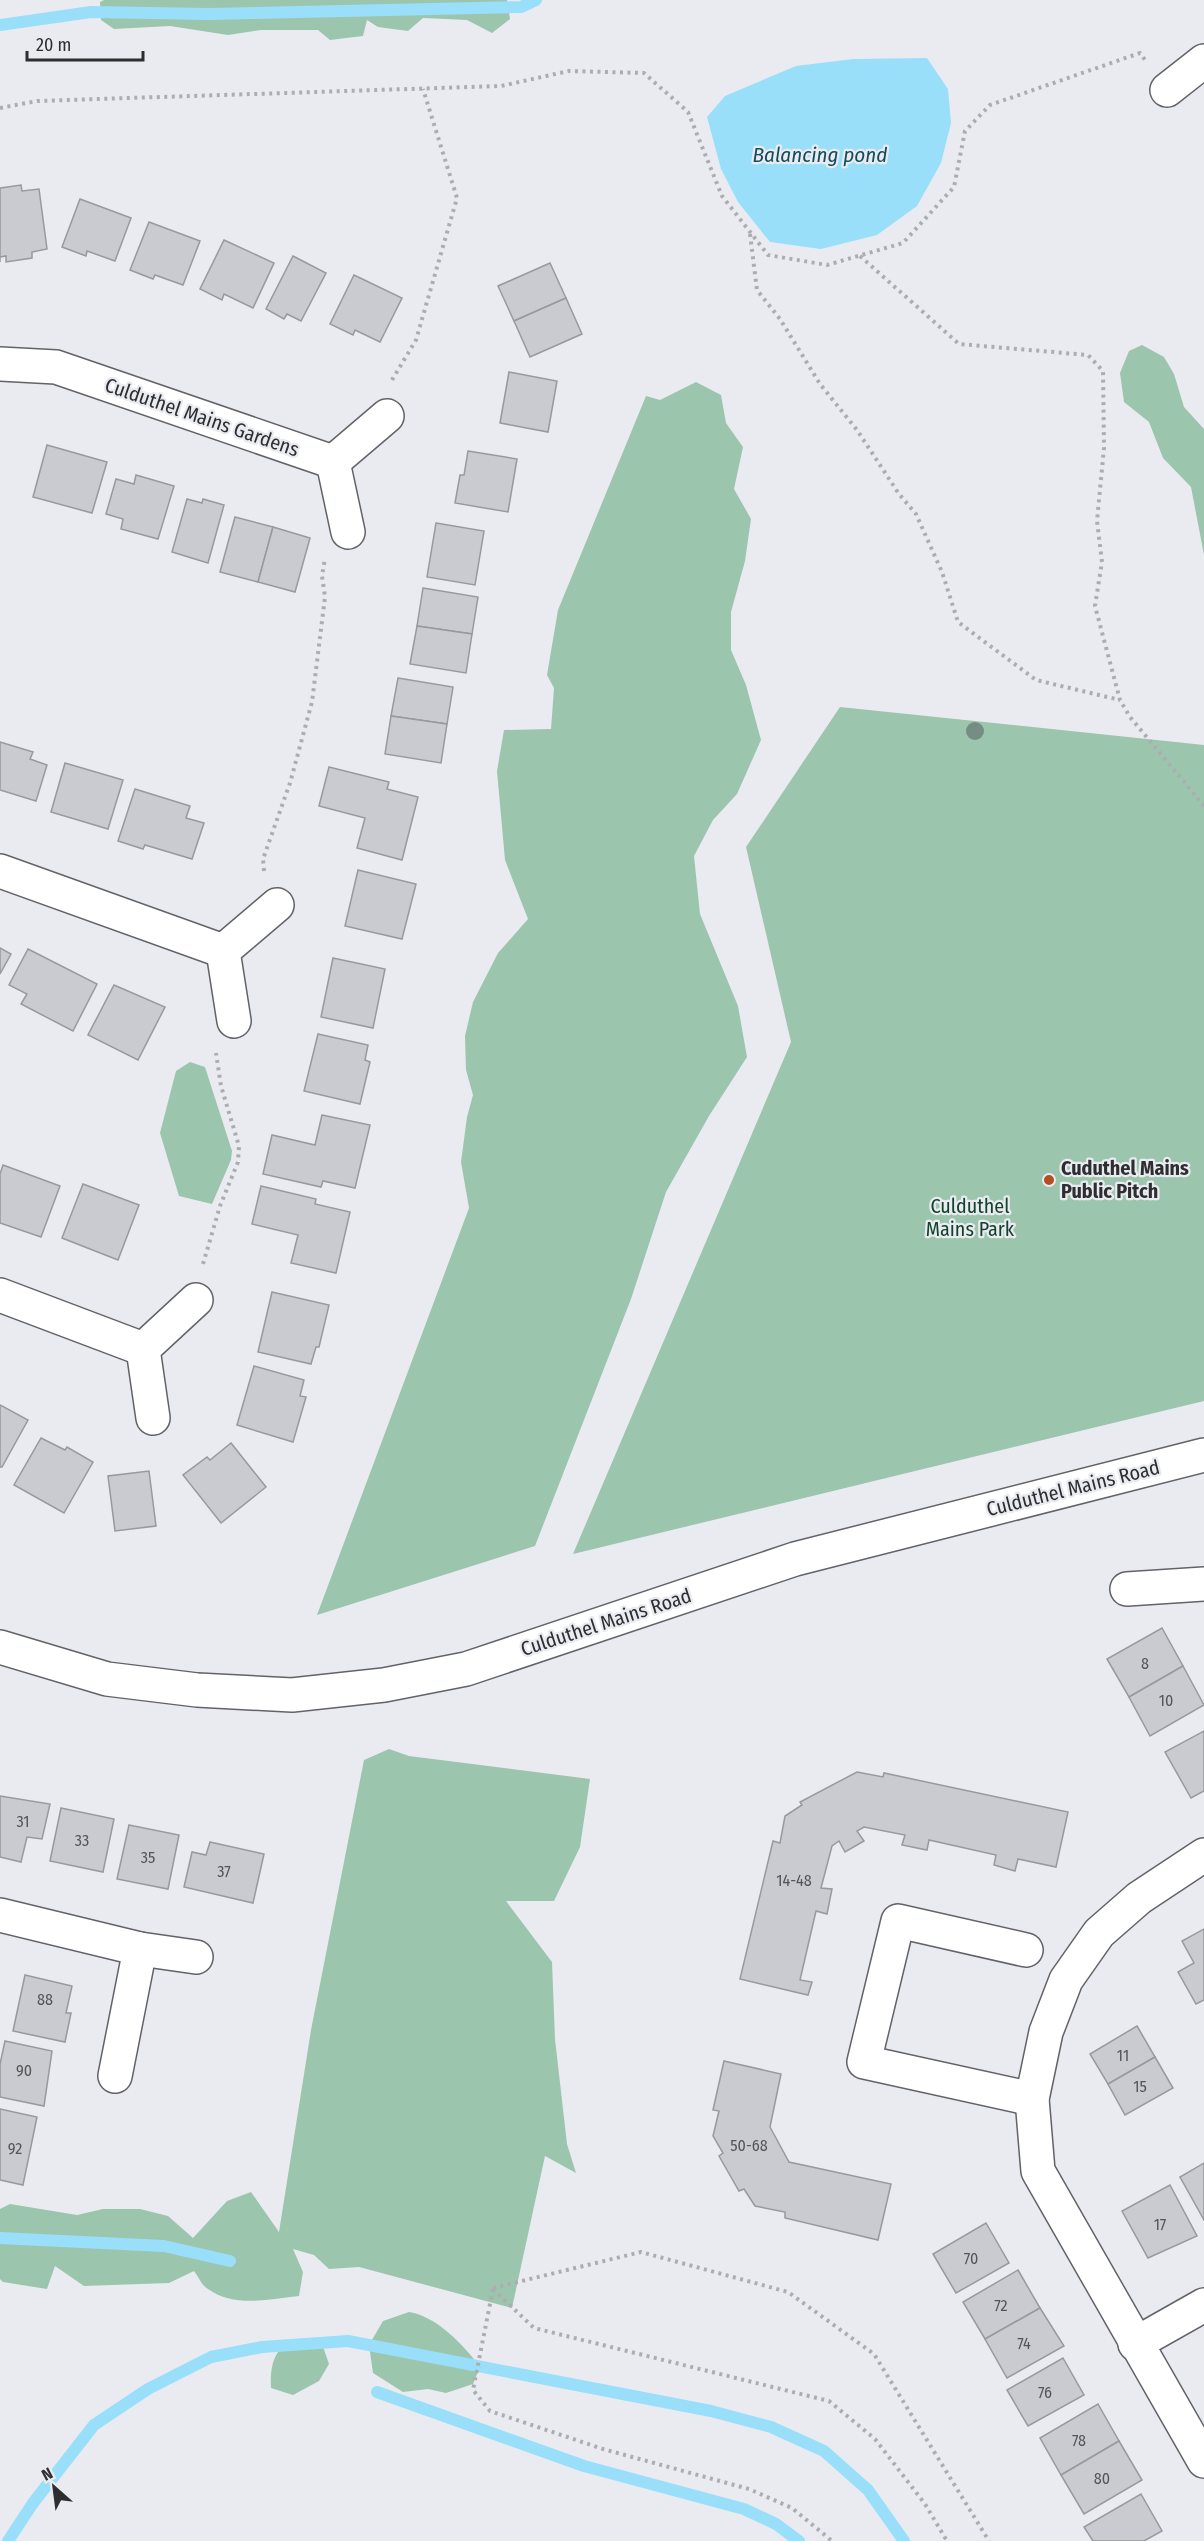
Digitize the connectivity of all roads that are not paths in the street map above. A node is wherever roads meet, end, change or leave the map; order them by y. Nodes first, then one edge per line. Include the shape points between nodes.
1 (1204, 61) edge
2 (1167, 90) road end
3 (0, 364) edge
4 (387, 416) road end
5 (333, 462) junction
6 (348, 532) road end
7 (0, 871) edge
8 (277, 905) road end
9 (223, 951) junction
10 (234, 1021) road end
11 (0, 1295) edge
12 (196, 1300) road end
13 (143, 1349) junction
14 (153, 1418) dead end
15 (1204, 1455) edge
16 (1204, 1584) edge
17 (1127, 1589) dead end
18 (0, 1648) edge
19 (1204, 1855) edge
20 (0, 1915) edge
21 (140, 1949) junction
22 (1026, 1950) dead end
23 (196, 1957) dead end
24 (115, 2076) dead end
25 (1032, 2099) junction
26 (1204, 2305) edge
27 (1135, 2344) junction
28 (1204, 2461) edge

1 - 2 street
3 - 5 street, Culduthel Mains Gardens via 56,367
4 - 5 street
5 - 6 street
7 - 9 street
8 - 9 street
9 - 10 street
11 - 13 street
12 - 13 street
13 - 14 street
15 - 18 street, Culduthel Mains Road via 795,1559 466,1669 384,1685 292,1695 197,1690 107,1679
16 - 17 street
19 - 25 street via 1139,1898 1099,1933 1066,1980 1046,2032
20 - 21 street
21 - 23 street
21 - 24 street
22 - 25 street via 898,1921 864,2062
25 - 27 street via 1038,2171
26 - 27 street
27 - 28 street

